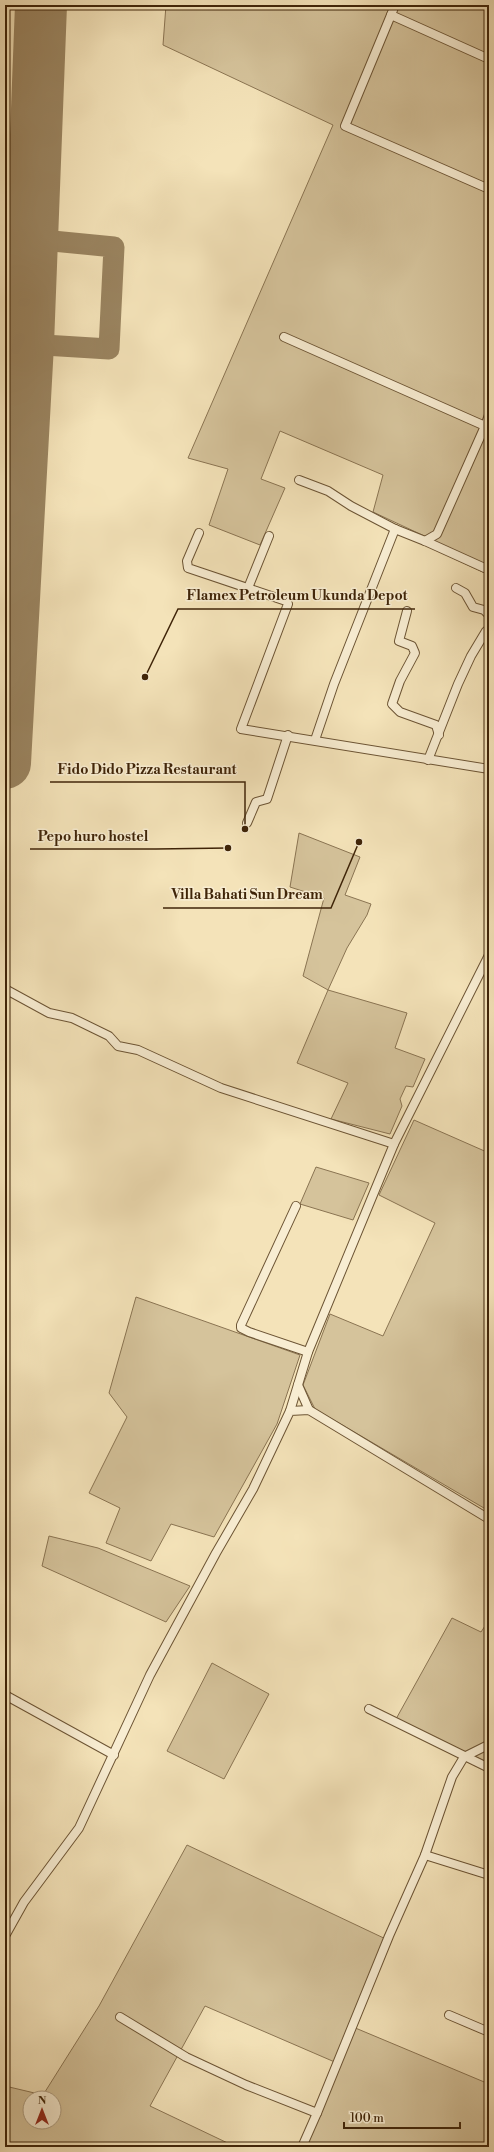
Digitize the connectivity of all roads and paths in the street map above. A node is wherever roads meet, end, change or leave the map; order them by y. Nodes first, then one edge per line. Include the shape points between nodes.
1 (395, 5) edge
2 (391, 15) junction
3 (489, 59) edge
4 (489, 189) edge
5 (284, 337) dead end
6 (489, 415) edge
7 (485, 426) junction
8 (299, 480) dead end
9 (395, 529) junction
10 (199, 533) dead end
11 (270, 536) dead end
12 (425, 541) junction
13 (489, 570) edge
14 (248, 588) junction
15 (456, 588) dead end
16 (407, 611) dead end
17 (489, 615) edge
18 (489, 632) edge
19 (288, 735) junction
20 (439, 735) junction
21 (316, 740) junction
22 (428, 760) junction
23 (489, 769) edge
24 (247, 823) dead end
25 (489, 956) edge
26 (5, 989) edge
27 (394, 1144) junction
28 (296, 1206) dead end
29 (308, 1352) junction
30 (298, 1385) junction
31 (308, 1410) junction
32 (290, 1411) junction
33 (489, 1519) edge
34 (5, 1695) edge
35 (369, 1709) dead end
36 (489, 1742) edge
37 (114, 1755) junction
38 (464, 1757) junction
39 (489, 1768) edge
40 (425, 1855) junction
41 (489, 1875) edge
42 (5, 1936) edge
43 (449, 2015) dead end
44 (120, 2017) dead end
45 (489, 2032) edge
46 (316, 2113) junction
47 (302, 2147) edge

1 - 2 street
2 - 3 street
2 - 4 street via 345,126
5 - 7 street
6 - 7 street
7 - 12 street via 437,534
8 - 9 street via 328,491
9 - 12 street
9 - 21 street via 334,684
10 - 14 street via 187,561 188,568
11 - 14 street
12 - 13 street
14 - 19 street via 286,601 288,606 246,710 241,729
15 - 17 street via 465,593 473,607 484,610
16 - 20 street via 399,641 412,646 415,653 400,680 392,704 400,712 436,725
18 - 20 street via 486,631 471,656
19 - 21 street
19 - 24 street via 267,799 256,802
20 - 22 street
21 - 22 street
22 - 23 street
25 - 27 street
26 - 27 street via 49,1012 72,1018 109,1036 118,1046 138,1050 221,1088
27 - 29 street
28 - 29 street via 240,1324 241,1328 249,1332
29 - 30 street
30 - 31 street
30 - 32 street
31 - 32 street
31 - 33 street
32 - 37 street via 253,1489 150,1675
34 - 37 street
35 - 38 street
36 - 38 street via 488,1745
37 - 42 street via 79,1828 24,1902
38 - 39 street
38 - 40 street via 452,1777
40 - 41 street
40 - 46 street
43 - 45 street
44 - 46 street via 186,2057
46 - 47 street

